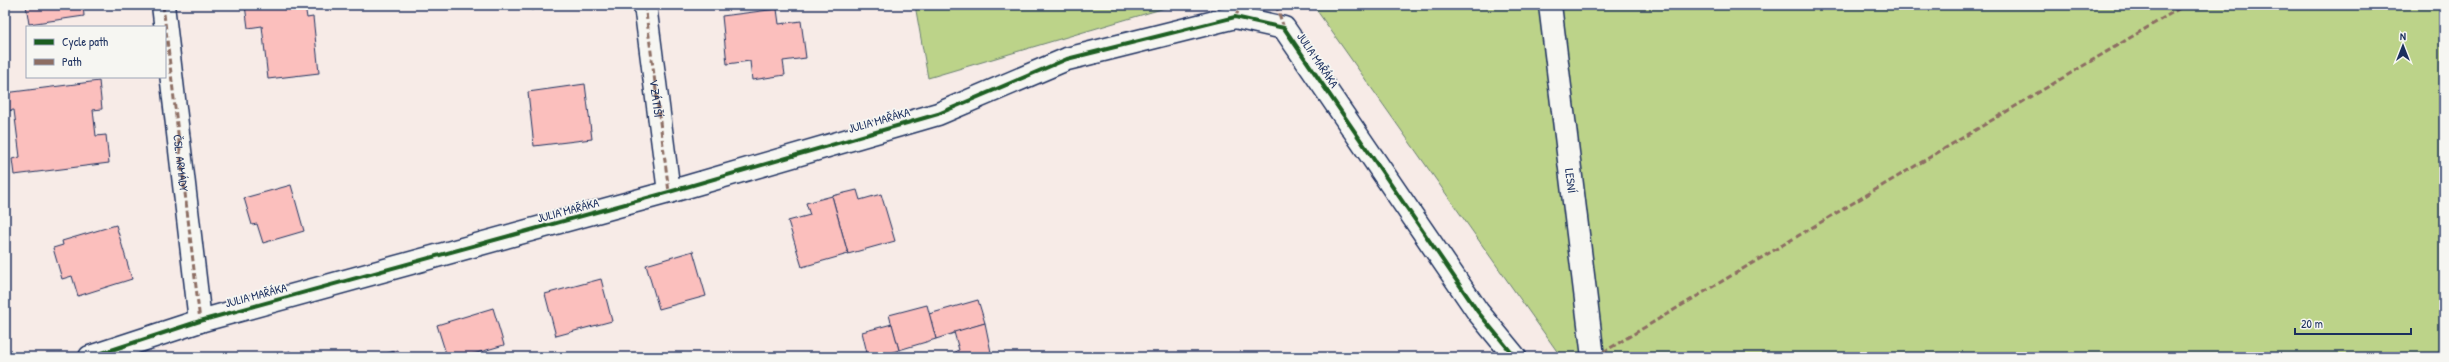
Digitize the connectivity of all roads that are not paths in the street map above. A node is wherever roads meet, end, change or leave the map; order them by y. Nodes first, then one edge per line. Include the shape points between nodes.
1 (163, 5) edge
2 (645, 5) edge
3 (1550, 5) edge
4 (165, 26) edge
5 (166, 31) edge
6 (669, 192) junction
7 (200, 321) junction
8 (90, 357) edge
9 (1515, 357) edge
10 (1593, 357) edge

1 - 4 street, ČSL. ARMÁDY
2 - 6 street, V ZÁTIŠÍ
3 - 10 street, LESNÍ
5 - 7 street, ČSL. ARMÁDY
6 - 7 street, JULIA MAŘÁKA
6 - 9 street, JULIA MAŘÁKA via 938,114 1067,59 1235,17 1284,28 1478,312
7 - 8 street, JULIA MAŘÁKA

